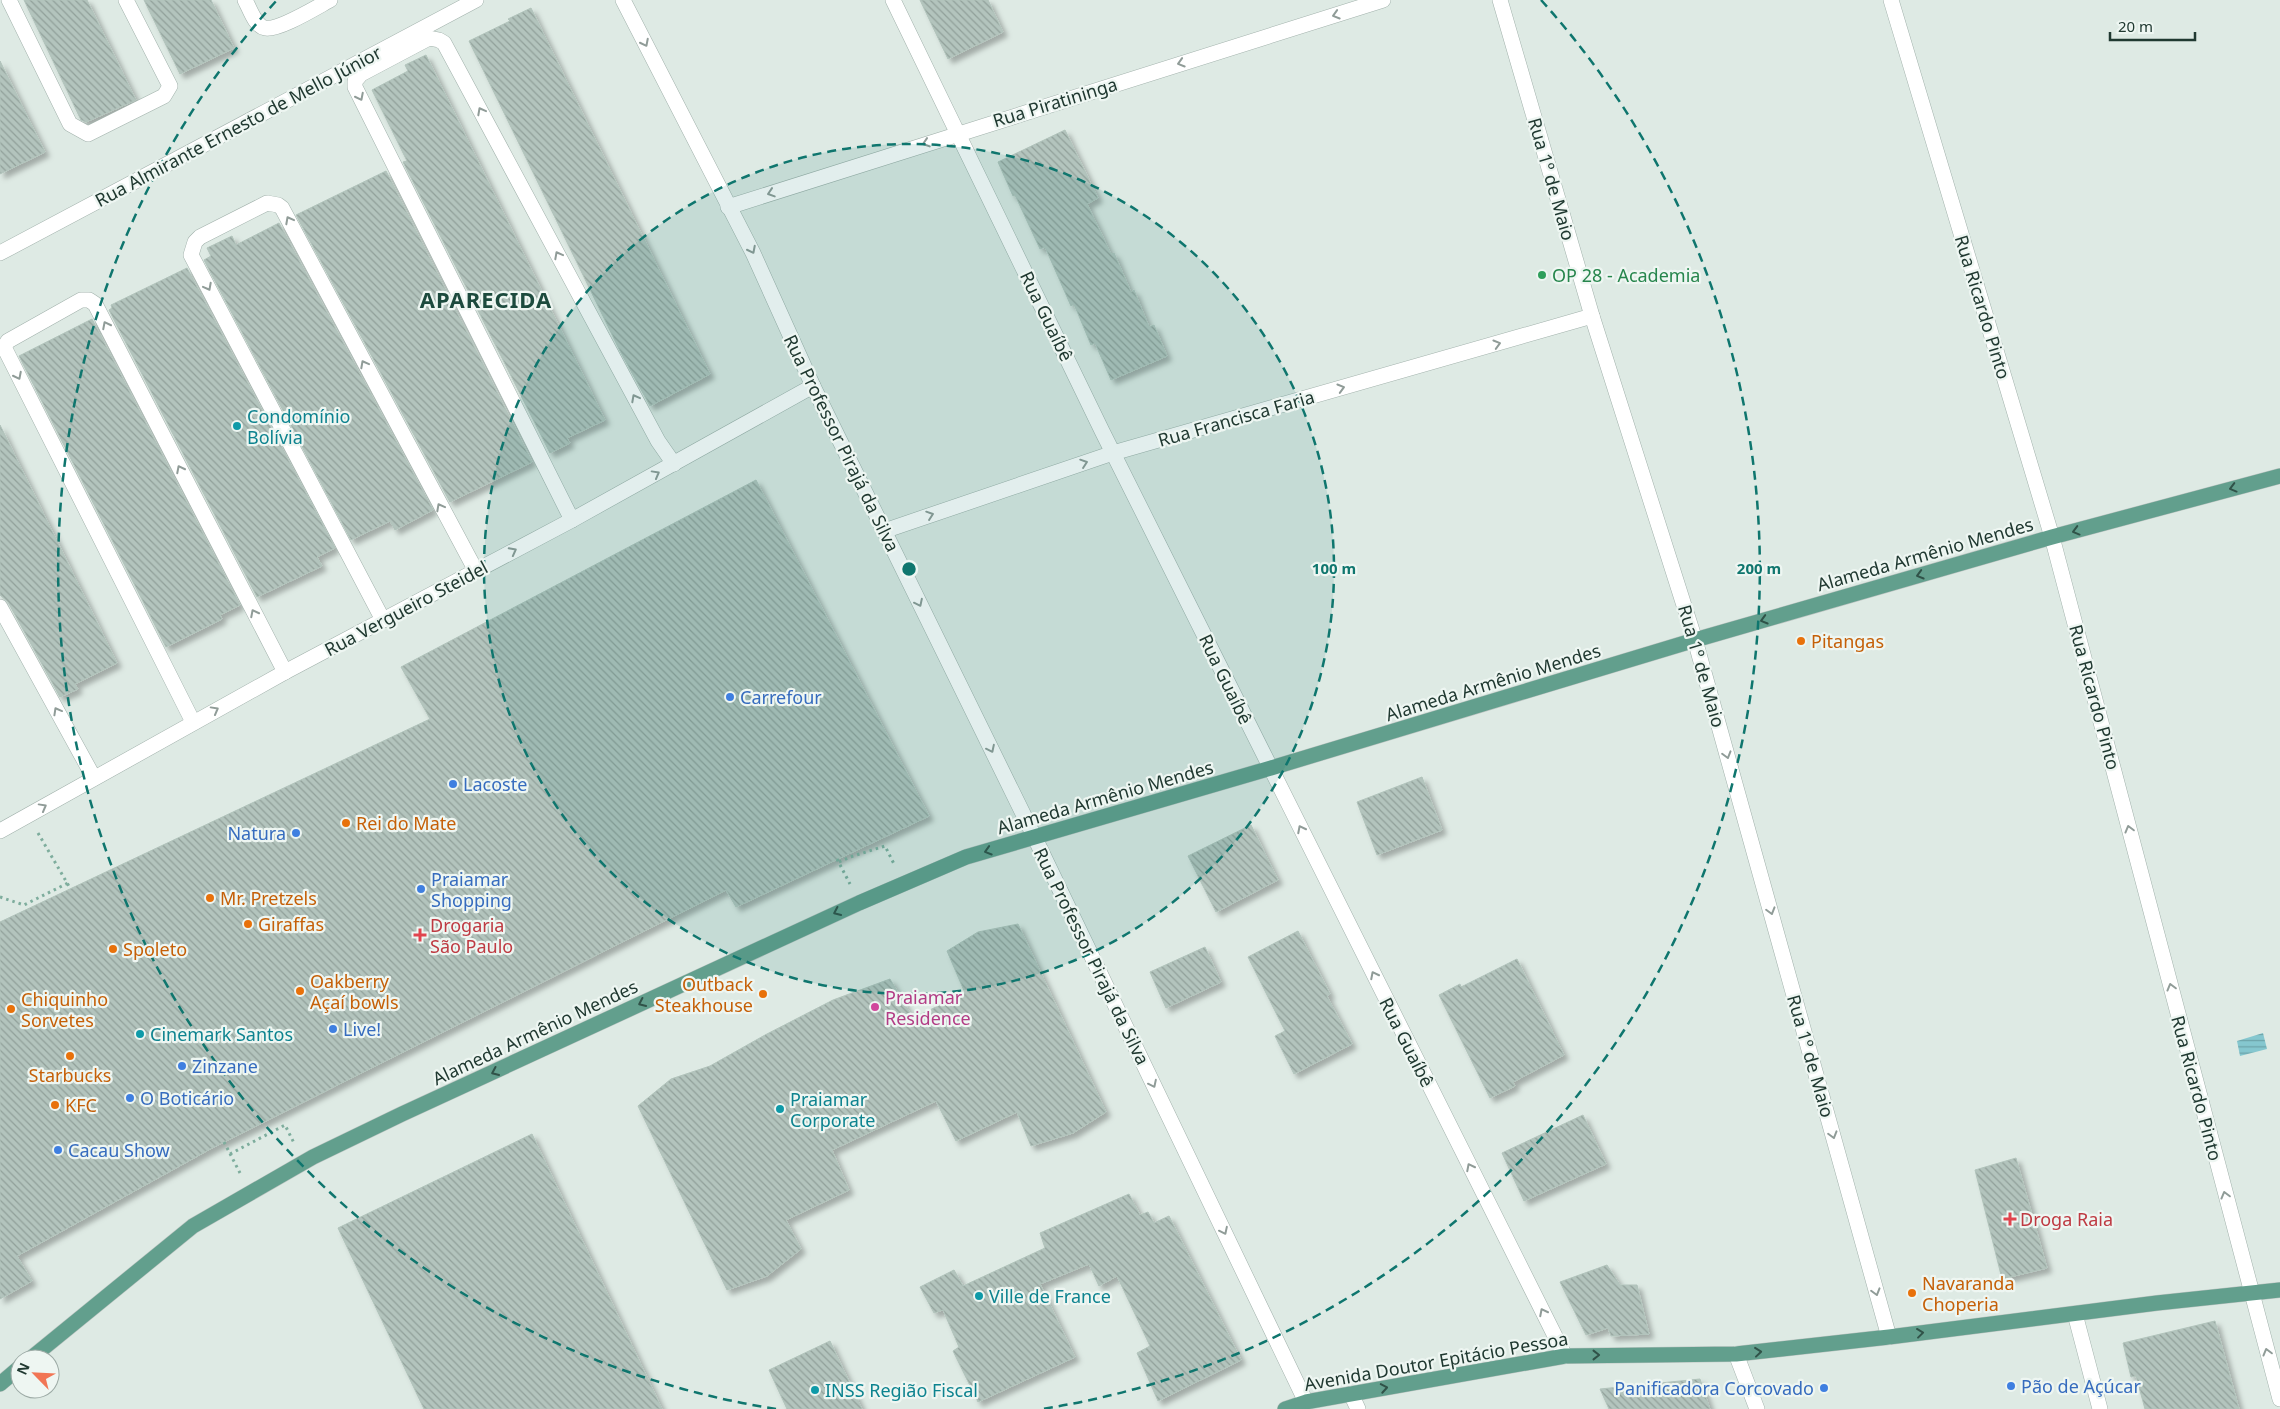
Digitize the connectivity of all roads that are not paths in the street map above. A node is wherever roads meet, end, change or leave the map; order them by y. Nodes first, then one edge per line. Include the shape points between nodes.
1 (9, 0) edge
2 (126, 0) edge
3 (245, 0) edge
4 (330, 0) edge
5 (476, 0) edge
6 (623, 0) edge
7 (894, 0) edge
8 (1383, 0) edge
9 (1500, 0) edge
10 (1891, 0) edge
11 (957, 133) junction
12 (728, 206) junction
13 (0, 253) edge
14 (1592, 316) junction
15 (813, 386) junction
16 (1113, 453) junction
17 (674, 464) junction
18 (2280, 476) edge
19 (572, 520) junction
20 (884, 531) junction
21 (2052, 537) junction
22 (476, 571) junction
23 (0, 608) edge
24 (383, 620) junction
25 (1695, 640) junction
26 (284, 672) junction
27 (193, 722) junction
28 (1270, 768) junction
29 (94, 778) junction
30 (0, 831) edge
31 (1034, 836) junction
32 (2280, 1290) edge
33 (2251, 1293) junction
34 (2075, 1314) junction
35 (1889, 1337) junction
36 (42, 1349) edge
37 (1736, 1354) junction
38 (1565, 1356) junction
39 (10, 1376) edge
40 (0, 1384) edge
41 (1351, 1394) junction
42 (2280, 1399) edge
43 (1306, 1402) junction
44 (1285, 1409) edge
45 (1358, 1409) edge
46 (1757, 1409) edge
47 (2100, 1409) edge

1 - 2 street via 70,124 88,134 164,96 170,86
3 - 4 street via 257,23 265,28 275,27
5 - 13 street, Rua Almirante Ernesto de Mello Júnior
6 -> 12 street, Rua Professor Pirajá da Silva
7 - 11 street, Rua Guaíbê
8 -> 11 street, Rua Piratininga
9 - 14 street, Rua 1º de Maio
10 - 21 street, Rua Ricardo Pinto
11 -> 12 street, Rua Piratininga
11 - 16 street, Rua Guaíbê
12 -> 15 street, Rua Professor Pirajá da Silva via 753,253
16 -> 14 street, Rua Francisca Faria
14 - 25 street, Rua 1º de Maio
15 - 17 street, Rua Vergueiro Steidel
15 - 20 street, Rua Professor Pirajá da Silva
20 -> 16 street, Rua Francisca Faria
16 - 28 street, Rua Guaíbê
19 -> 17 street, Rua Vergueiro Steidel
17 -> 19 street via 658,440 444,43 429,38 361,74 355,81 355,87
18 -> 21 main road, Alameda Armênio Mendes
22 -> 19 street, Rua Vergueiro Steidel
20 -> 31 street, Rua Professor Pirajá da Silva
21 -> 25 main road, Alameda Armênio Mendes
33 -> 21 street, Rua Ricardo Pinto
22 - 24 street, Rua Vergueiro Steidel
22 -> 24 street via 282,208 267,203 200,237 191,255
29 -> 23 street
24 - 26 street, Rua Vergueiro Steidel
25 - 28 main road, Alameda Armênio Mendes
25 -> 35 street, Rua 1º de Maio
27 -> 26 street, Rua Vergueiro Steidel
26 -> 27 street via 95,304 81,300 8,340 4,347
27 - 29 street, Rua Vergueiro Steidel
28 - 31 main road, Alameda Armênio Mendes
38 -> 28 street, Rua Guaíbê
30 -> 29 street, Rua Vergueiro Steidel
31 -> 36 main road, Alameda Armênio Mendes via 966,857 858,903 314,1157 193,1226
31 -> 43 street, Rua Professor Pirajá da Silva
32 - 33 main road, Avenida Doutor Epitácio Pessoa
33 - 34 main road, Avenida Doutor Epitácio Pessoa
42 -> 33 street, Rua Ricardo Pinto
35 -> 34 main road, Avenida Doutor Epitácio Pessoa
34 - 47 street
37 -> 35 main road, Avenida Doutor Epitácio Pessoa
38 -> 37 main road, Avenida Doutor Epitácio Pessoa
37 - 46 street
41 -> 38 main road, Avenida Doutor Epitácio Pessoa
39 - 40 main road
41 - 43 main road, Avenida Doutor Epitácio Pessoa
41 - 45 street
43 - 44 main road, Avenida Doutor Epitácio Pessoa

